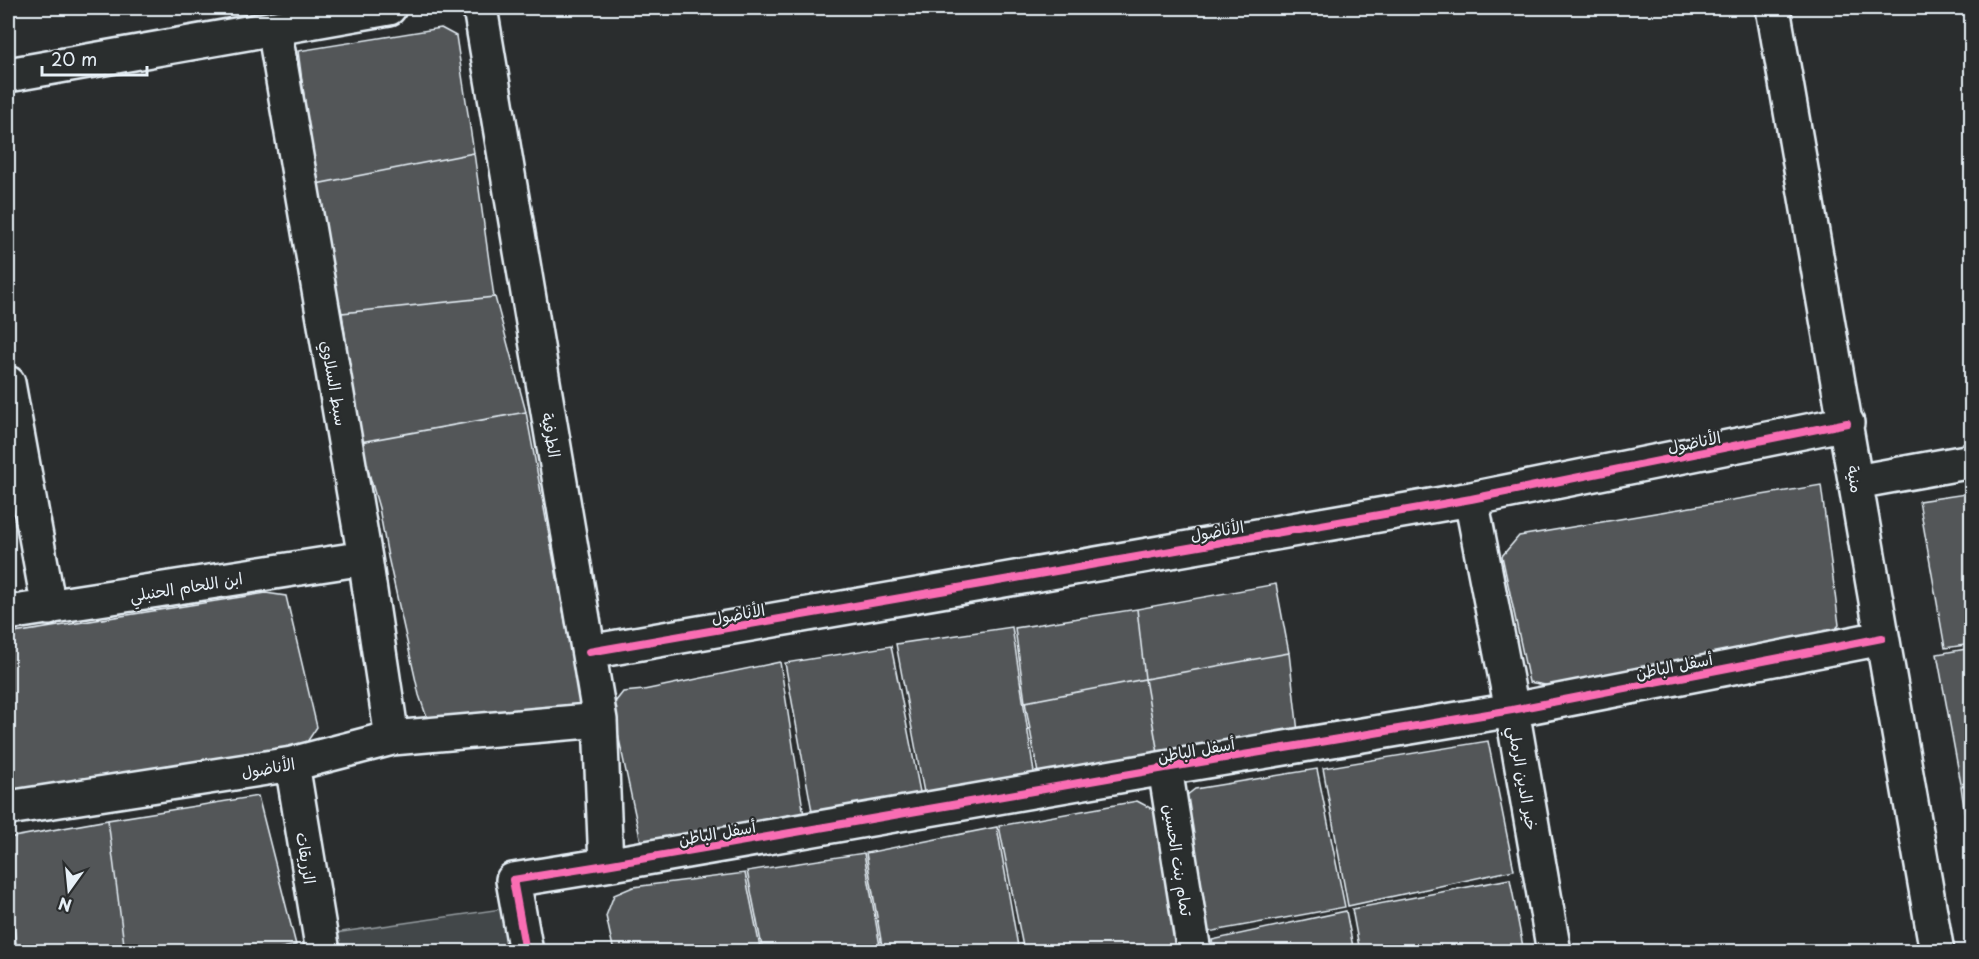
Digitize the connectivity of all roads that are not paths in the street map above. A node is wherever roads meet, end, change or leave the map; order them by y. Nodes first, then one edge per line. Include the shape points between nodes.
1 (389, 8) edge
2 (480, 8) edge
3 (1773, 8) edge
4 (274, 28) junction
5 (8, 75) edge
6 (8, 383) edge
7 (1847, 423) junction
8 (1971, 461) edge
9 (1856, 482) junction
10 (1471, 499) junction
11 (365, 558) junction
12 (48, 608) junction
13 (8, 612) edge
14 (1882, 638) junction
15 (589, 652) junction
16 (1512, 710) junction
17 (600, 720) junction
18 (392, 738) junction
19 (292, 764) junction
20 (1166, 768) junction
21 (8, 808) edge
22 (606, 865) junction
23 (323, 951) edge
24 (526, 951) edge
25 (1194, 951) edge
26 (1554, 951) edge
27 (1937, 951) edge

1 - 4 street
2 - 15 street, الطرفية
3 - 7 street, منية
4 - 5 street
4 - 11 street, سبط السلاوي
6 - 12 street
7 - 9 street, منية
7 - 10 street, الأناضول
8 - 9 street
9 - 14 street, منية
10 - 15 street, الأناضول
10 - 16 street, خير الدين الرملي
11 - 12 street, ابن اللحام الحنبلي
11 - 18 street, سبط السلاوي
12 - 13 street, ابن اللحام الحنبلي
14 - 16 street, أسفل الباطن
14 - 27 street, منية
15 - 17 street, الطرفية
16 - 20 street, أسفل الباطن
16 - 26 street, خير الدين الرملي
17 - 18 street, الأناضول
17 - 22 street, الطرفية
18 - 19 street, الأناضول
19 - 21 street, الأناضول
19 - 23 street, الزريقات
20 - 22 street, أسفل الباطن
20 - 25 street, تمام بنت الحسين
22 - 24 street, أسفل الباطن via 513,880

